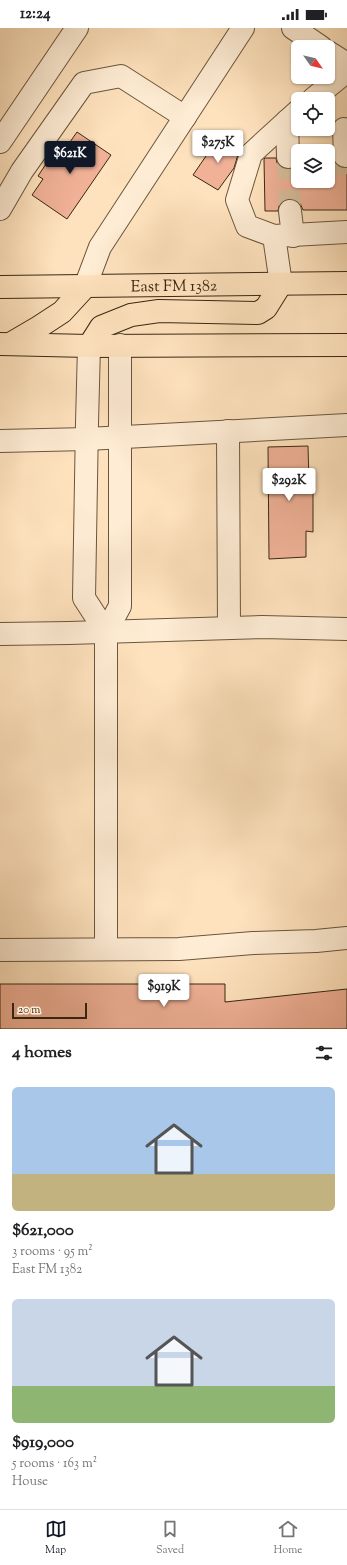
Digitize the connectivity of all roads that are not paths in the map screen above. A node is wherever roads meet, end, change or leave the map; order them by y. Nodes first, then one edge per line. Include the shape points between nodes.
1 (77, 28) edge
2 (244, 28) edge
3 (293, 28) edge
4 (311, 40) edge
5 (335, 56) edge
6 (347, 64) edge
7 (347, 71) edge
8 (322, 92) edge
9 (185, 117) junction
10 (291, 121) edge
11 (340, 129) edge
12 (291, 136) edge
13 (0, 142) edge
14 (345, 156) dead end
15 (288, 158) tunnel mouth
16 (0, 209) edge
17 (290, 211) tunnel mouth
18 (347, 232) edge
19 (284, 236) junction
20 (347, 283) edge
21 (281, 284) junction
22 (85, 287) junction
23 (0, 288) edge
24 (5, 344) edge
25 (120, 345) junction
26 (347, 345) edge
27 (89, 346) junction
28 (347, 424) edge
29 (228, 431) junction
30 (120, 436) junction
31 (87, 439) junction
32 (0, 441) edge
33 (229, 628) junction
34 (347, 629) edge
35 (106, 632) junction
36 (0, 634) edge
37 (347, 938) edge
38 (0, 950) edge
39 (106, 950) junction

1 - 13 street
2 - 9 street
3 - 4 street
5 - 6 street
7 - 8 street
9 - 16 street via 121,76 84,83 22,171
9 - 22 street via 100,247
10 - 19 street via 251,154 237,200 247,226
11 - 14 street
12 - 15 street
17 - 19 street
18 - 19 street
19 - 21 street
20 - 21 main road, East FM 1382
21 - 22 main road, East FM 1382
21 - 27 main road via 266,308 258,313 159,311 131,315 102,327
22 - 23 main road, East FM 1382
22 - 24 main road via 62,312
24 - 27 main road
25 - 26 main road
25 - 27 main road
25 - 30 street
27 - 31 street
28 - 29 street
29 - 30 street
29 - 33 street
30 - 31 street
30 - 35 street via 120,606
31 - 32 street
31 - 35 street via 84,598
33 - 34 street
33 - 35 street
35 - 36 street
35 - 39 street
37 - 39 street via 179,949
38 - 39 street

